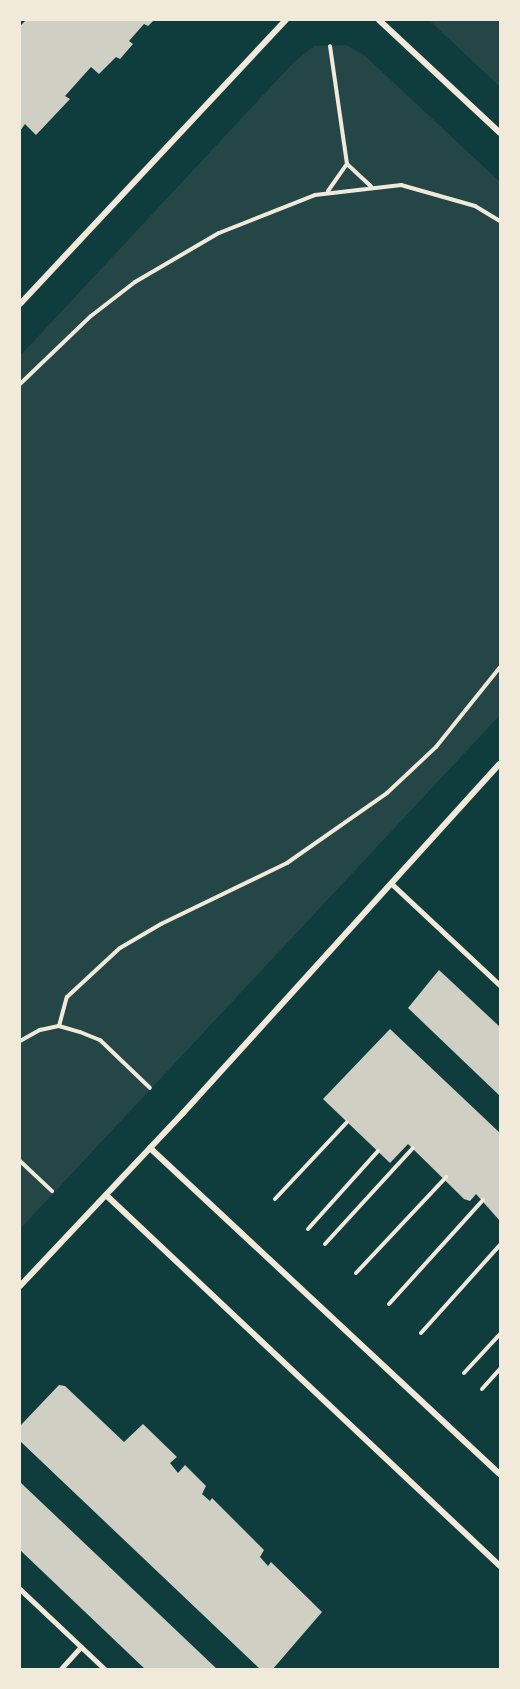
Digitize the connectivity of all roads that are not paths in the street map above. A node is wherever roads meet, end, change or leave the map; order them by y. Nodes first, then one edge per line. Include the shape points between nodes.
1 (286, 20) edge
2 (379, 20) edge
3 (501, 133) edge
4 (20, 304) edge
5 (501, 764) edge
6 (390, 882) junction
7 (501, 985) edge
8 (150, 1148) junction
9 (106, 1195) junction
10 (20, 1286) edge
11 (501, 1474) edge
12 (501, 1566) edge
13 (20, 1588) edge
14 (81, 1647) junction
15 (60, 1670) edge
16 (105, 1670) edge

1 - 4 street
2 - 3 street
5 - 6 street
6 - 7 lane
6 - 8 street
8 - 9 street
8 - 11 street
9 - 10 street
9 - 12 street
13 - 14 lane
14 - 15 lane
14 - 16 lane

